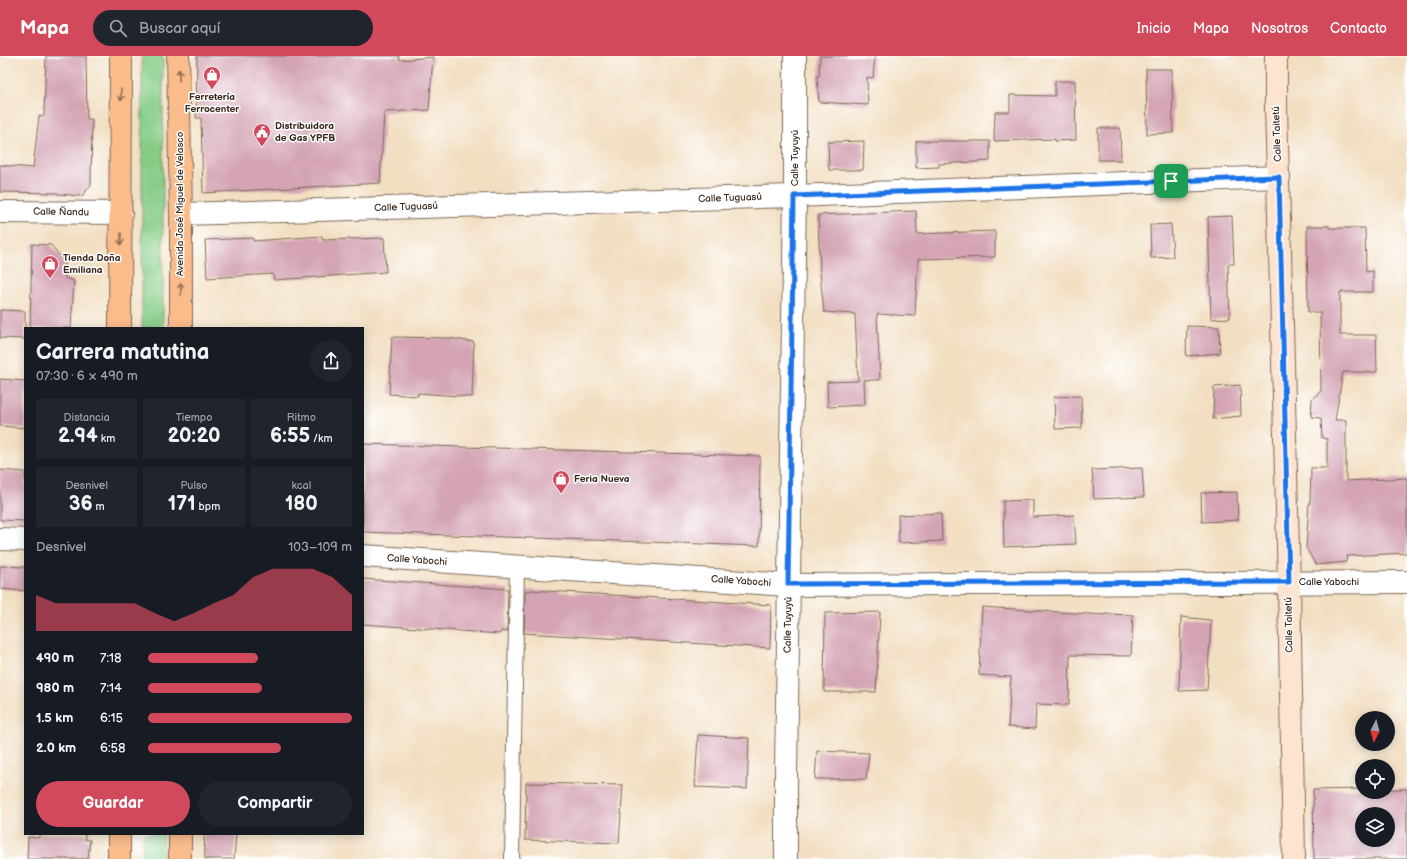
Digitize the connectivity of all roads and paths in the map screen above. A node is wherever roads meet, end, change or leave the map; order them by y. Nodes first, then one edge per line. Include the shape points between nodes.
1 (121, 56) edge
2 (178, 56) edge
3 (795, 56) edge
4 (1276, 56) edge
5 (1279, 177) junction
6 (794, 196) junction
7 (0, 212) edge
8 (121, 213) junction
9 (181, 214) junction
10 (120, 327) edge
11 (181, 327) edge
12 (0, 539) edge
13 (24, 540) edge
14 (364, 556) edge
15 (516, 566) junction
16 (1289, 582) junction
17 (1407, 582) edge
18 (788, 584) junction
19 (119, 835) edge
20 (180, 835) edge
21 (119, 859) edge
22 (180, 859) edge
23 (512, 859) edge
24 (786, 859) edge
25 (1294, 859) edge

1 -> 8 main road
9 -> 2 main road, Avenida José Miguel de Velasco
3 - 6 street, Calle Tuyuyú
4 - 5 street, Calle Taitetú
5 - 6 street, Calle Tuguasú
5 - 16 street, Calle Taitetú
6 - 9 street, Calle Tuguasú
6 - 18 street, Calle Tuyuyú
7 - 8 street, Calle Ñandu
8 -> 10 main road
11 -> 9 main road, Avenida José Miguel de Velasco
12 - 13 street
14 - 15 street, Calle Yabochi
15 - 18 street, Calle Yabochi
15 - 23 lane
16 - 17 street, Calle Yabochi
16 - 18 street, Calle Yabochi
16 - 25 street, Calle Taitetú
18 - 24 street, Calle Tuyuyú
19 - 21 main road
20 - 22 main road

